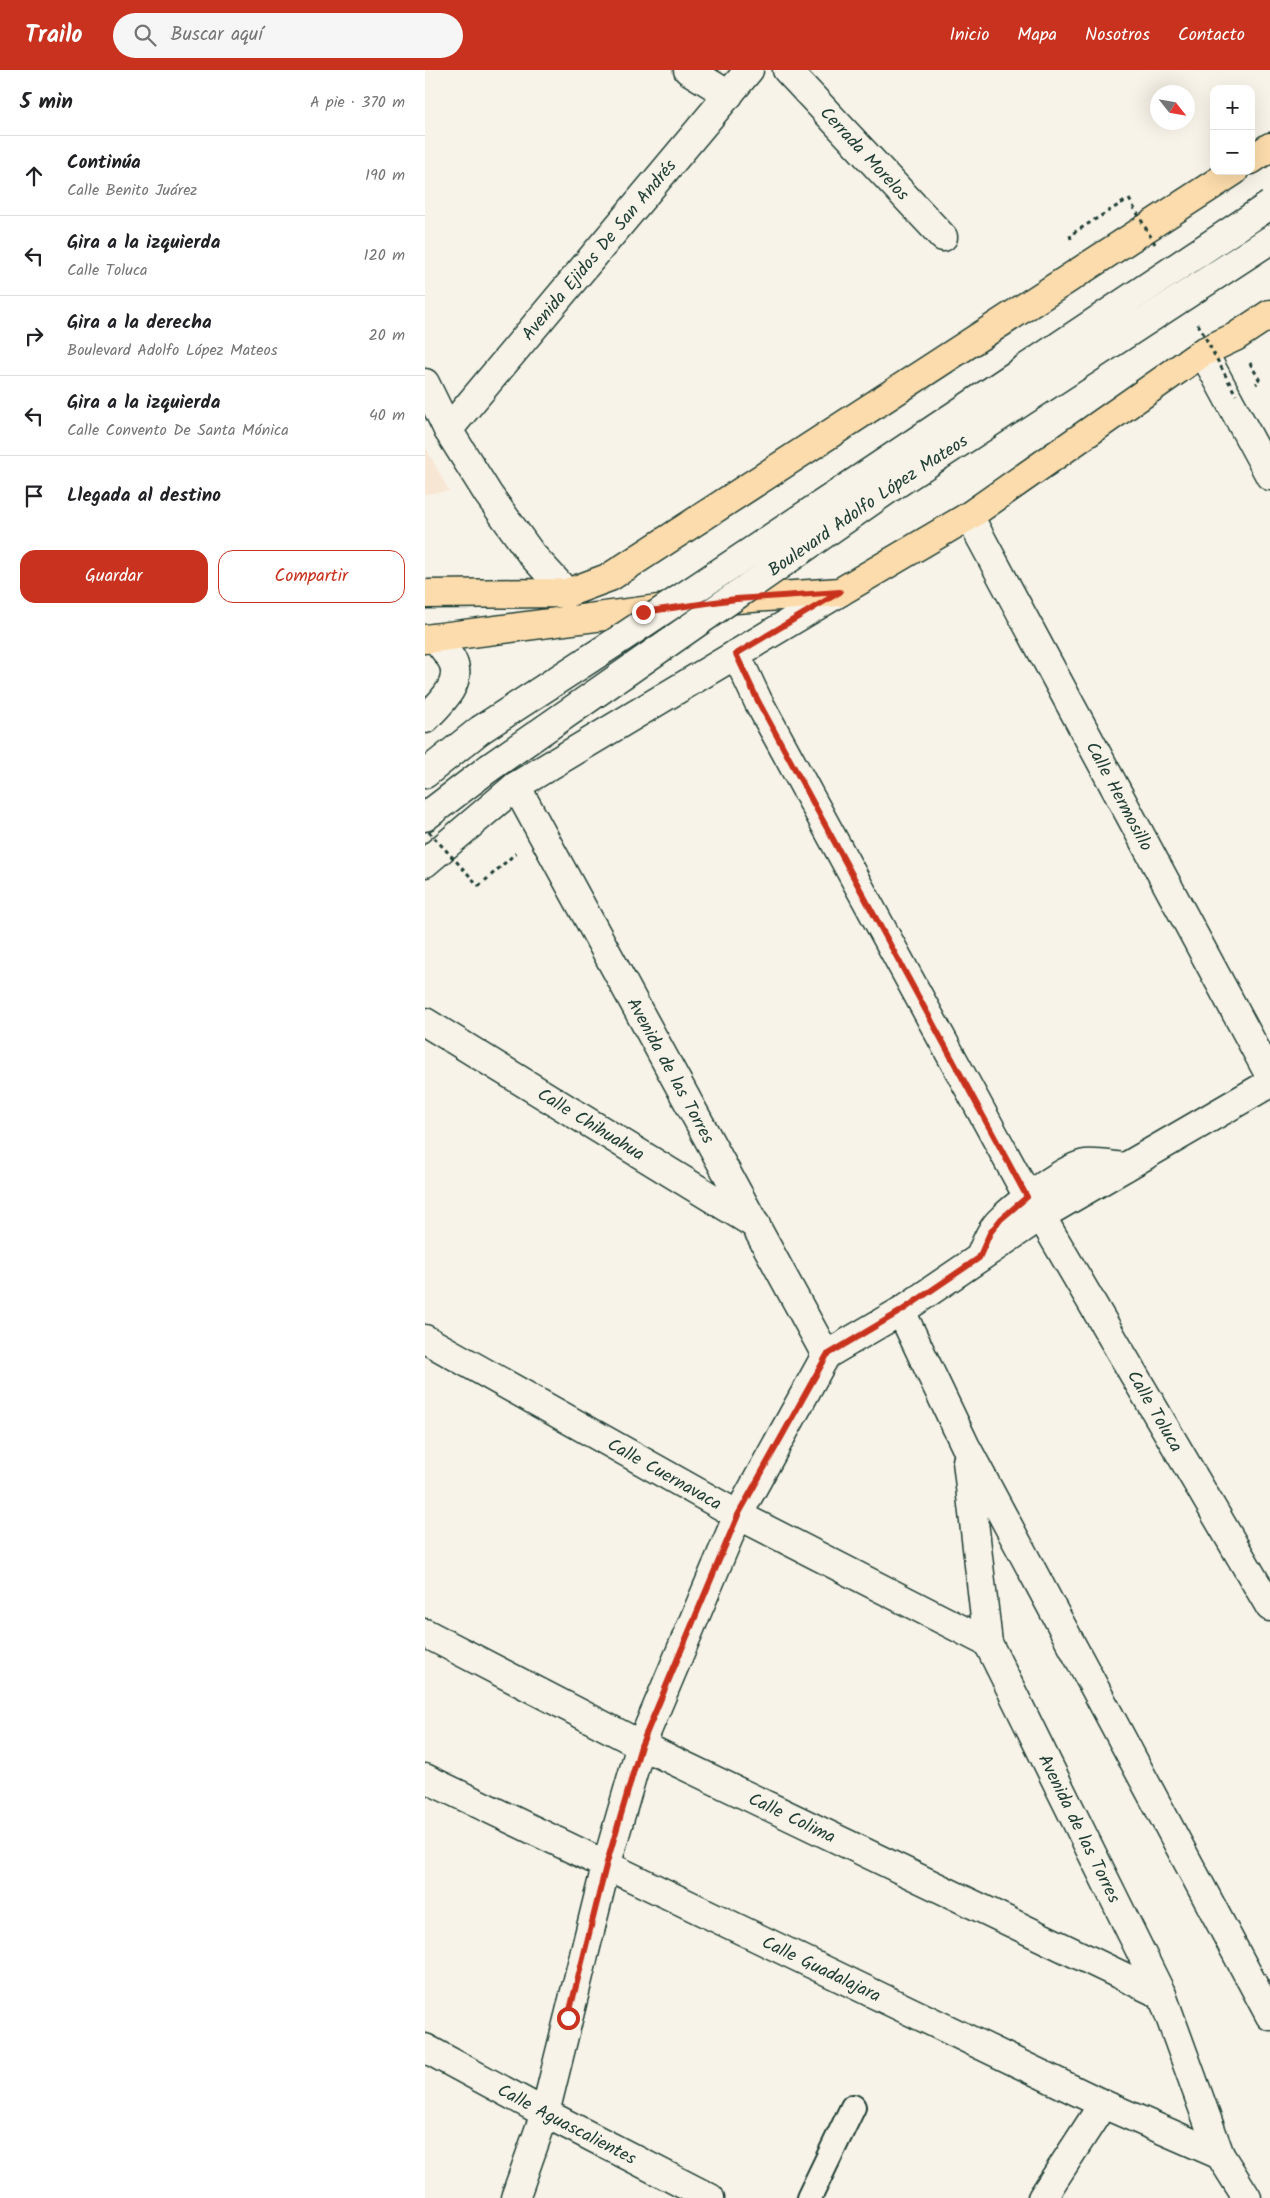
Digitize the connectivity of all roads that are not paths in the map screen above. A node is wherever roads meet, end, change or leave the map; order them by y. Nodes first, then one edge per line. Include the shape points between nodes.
1 (688, 70) edge
2 (749, 70) edge
3 (787, 70) edge
4 (729, 95) junction
5 (1270, 147) edge
6 (1255, 157) edge
7 (1228, 175) edge
8 (1270, 205) edge
9 (943, 237) dead end
10 (1270, 240) edge
11 (1270, 314) edge
12 (1203, 352) junction
13 (425, 383) edge
14 (448, 430) junction
15 (1270, 476) edge
16 (969, 516) junction
17 (567, 592) junction
18 (840, 592) junction
19 (425, 594) edge
20 (430, 639) edge
21 (736, 654) junction
22 (425, 719) edge
23 (425, 774) edge
24 (516, 786) junction
25 (427, 824) edge
26 (425, 863) edge
27 (425, 1022) edge
28 (1270, 1076) edge
29 (1270, 1083) edge
30 (1034, 1207) junction
31 (756, 1225) junction
32 (901, 1311) junction
33 (425, 1339) edge
34 (827, 1355) junction
35 (965, 1445) junction
36 (738, 1515) junction
37 (1270, 1607) edge
38 (425, 1633) edge
39 (989, 1643) junction
40 (641, 1746) junction
41 (425, 1778) edge
42 (606, 1866) junction
43 (1162, 1995) junction
44 (1270, 2016) edge
45 (425, 2048) edge
46 (1103, 2104) junction
47 (853, 2107) dead end
48 (545, 2113) junction
49 (1220, 2155) junction
50 (515, 2198) edge
51 (710, 2198) edge
52 (809, 2198) edge
53 (1042, 2198) edge
54 (1247, 2198) edge

1 - 4 street
2 - 4 street, Avenida Ejidos De San Andrés
3 - 9 street, Cerrada Morelos
4 - 14 street, Avenida Ejidos De San Andrés
5 - 6 main road
7 - 17 main road via 610,577
8 - 23 street, Boulevard Adolfo López Mateos, bridge via 480,730
10 - 25 street, Boulevard Adolfo López Mateos, bridge via 890,488 489,768
11 - 12 main road via 1235,337
12 - 15 street
12 - 16 main road
13 - 14 street
14 - 17 street via 526,548
16 - 18 main road
16 - 28 street, Calle Hermosillo
17 - 19 main road
18 - 20 main road via 736,599
18 - 21 street
20 - 22 street via 452,661 456,672 454,684
21 - 24 street
21 - 30 street, Calle Toluca via 758,701
24 - 26 street
24 - 31 street, Avenida de las Torres
27 - 31 street, Calle Chihuahua
29 - 30 street via 1125,1167
30 - 32 street via 979,1258
30 - 37 street, Calle Toluca
31 - 34 street, Avenida de las Torres
32 - 34 street
32 - 35 street, Avenida de las Torres
33 - 36 street, Calle Cuernavaca
34 - 36 street
35 - 39 street, Avenida de las Torres
35 - 44 street, Avenida de las Torres
36 - 39 street, Calle Cuernavaca
36 - 40 street
38 - 40 street, Calle Colima
39 - 43 street, Avenida de las Torres
40 - 42 street
40 - 43 street, Calle Colima
41 - 42 street, Calle Guadalajara
42 - 46 street, Calle Guadalajara
42 - 48 street
43 - 49 street, Avenida de las Torres
45 - 48 street, Calle Aguascalientes
46 - 49 street, Calle Guadalajara
46 - 53 street
47 - 52 street
48 - 50 street
48 - 51 street, Calle Aguascalientes
49 - 54 street, Avenida de las Torres

